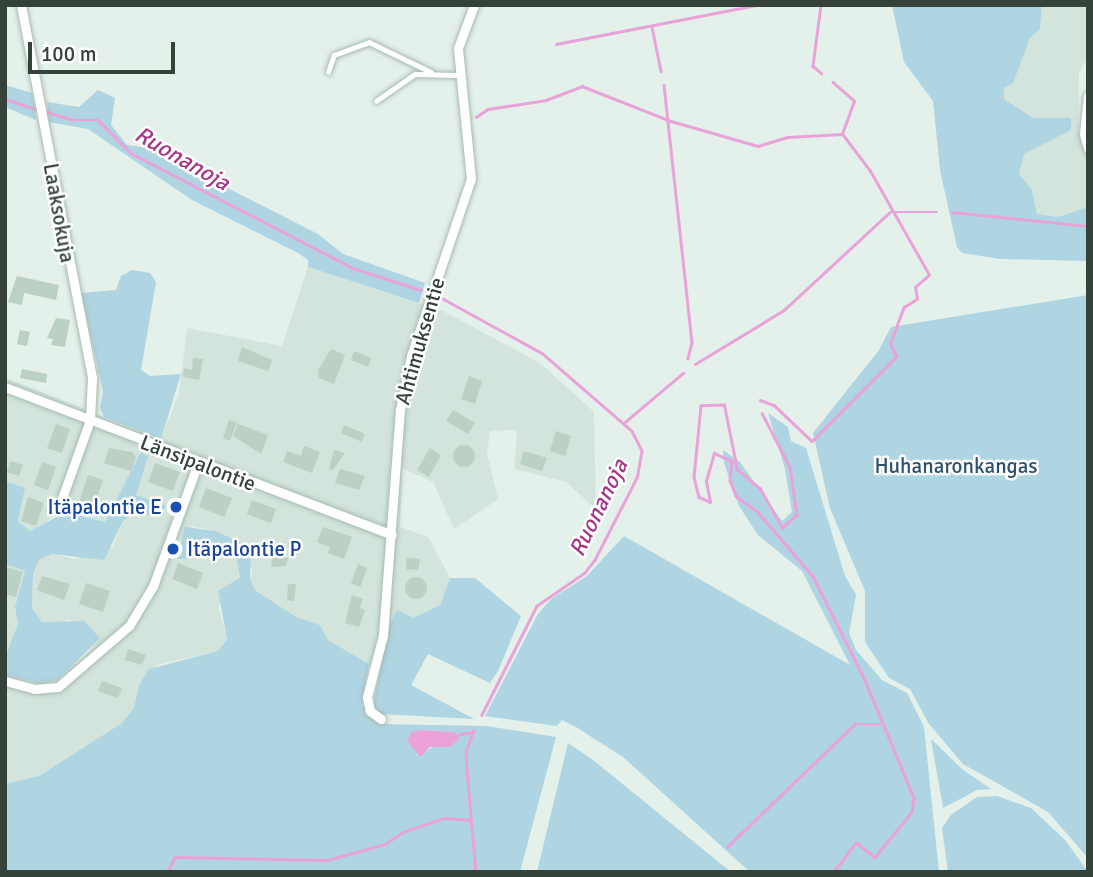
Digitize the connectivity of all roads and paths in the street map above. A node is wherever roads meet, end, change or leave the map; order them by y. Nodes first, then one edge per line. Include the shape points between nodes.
1 (20, 5) edge
2 (474, 5) edge
3 (328, 72) dead end
4 (431, 72) junction
5 (457, 75) junction
6 (1088, 96) edge
7 (376, 101) dead end
8 (1088, 148) edge
9 (5, 387) edge
10 (90, 420) junction
11 (198, 463) junction
12 (62, 498) dead end
13 (392, 535) junction
14 (5, 681) edge
15 (381, 719) dead end

1 - 10 street, Laaksokuja via 90,366
2 - 5 street, Ahtimuksentie via 460,37
3 - 4 lane via 334,55 369,42
4 - 5 lane
4 - 7 lane via 405,78
5 - 13 street, Ahtimuksentie via 472,168 404,384
6 - 8 street via 1084,134
9 - 10 street, Länsipalontie
10 - 11 street, Länsipalontie
10 - 12 street, Laaksokuja
11 - 13 street, Länsipalontie
11 - 14 street via 153,586 129,626 58,687 34,689
13 - 15 street, Ahtimuksentie via 383,635 367,697 370,710

